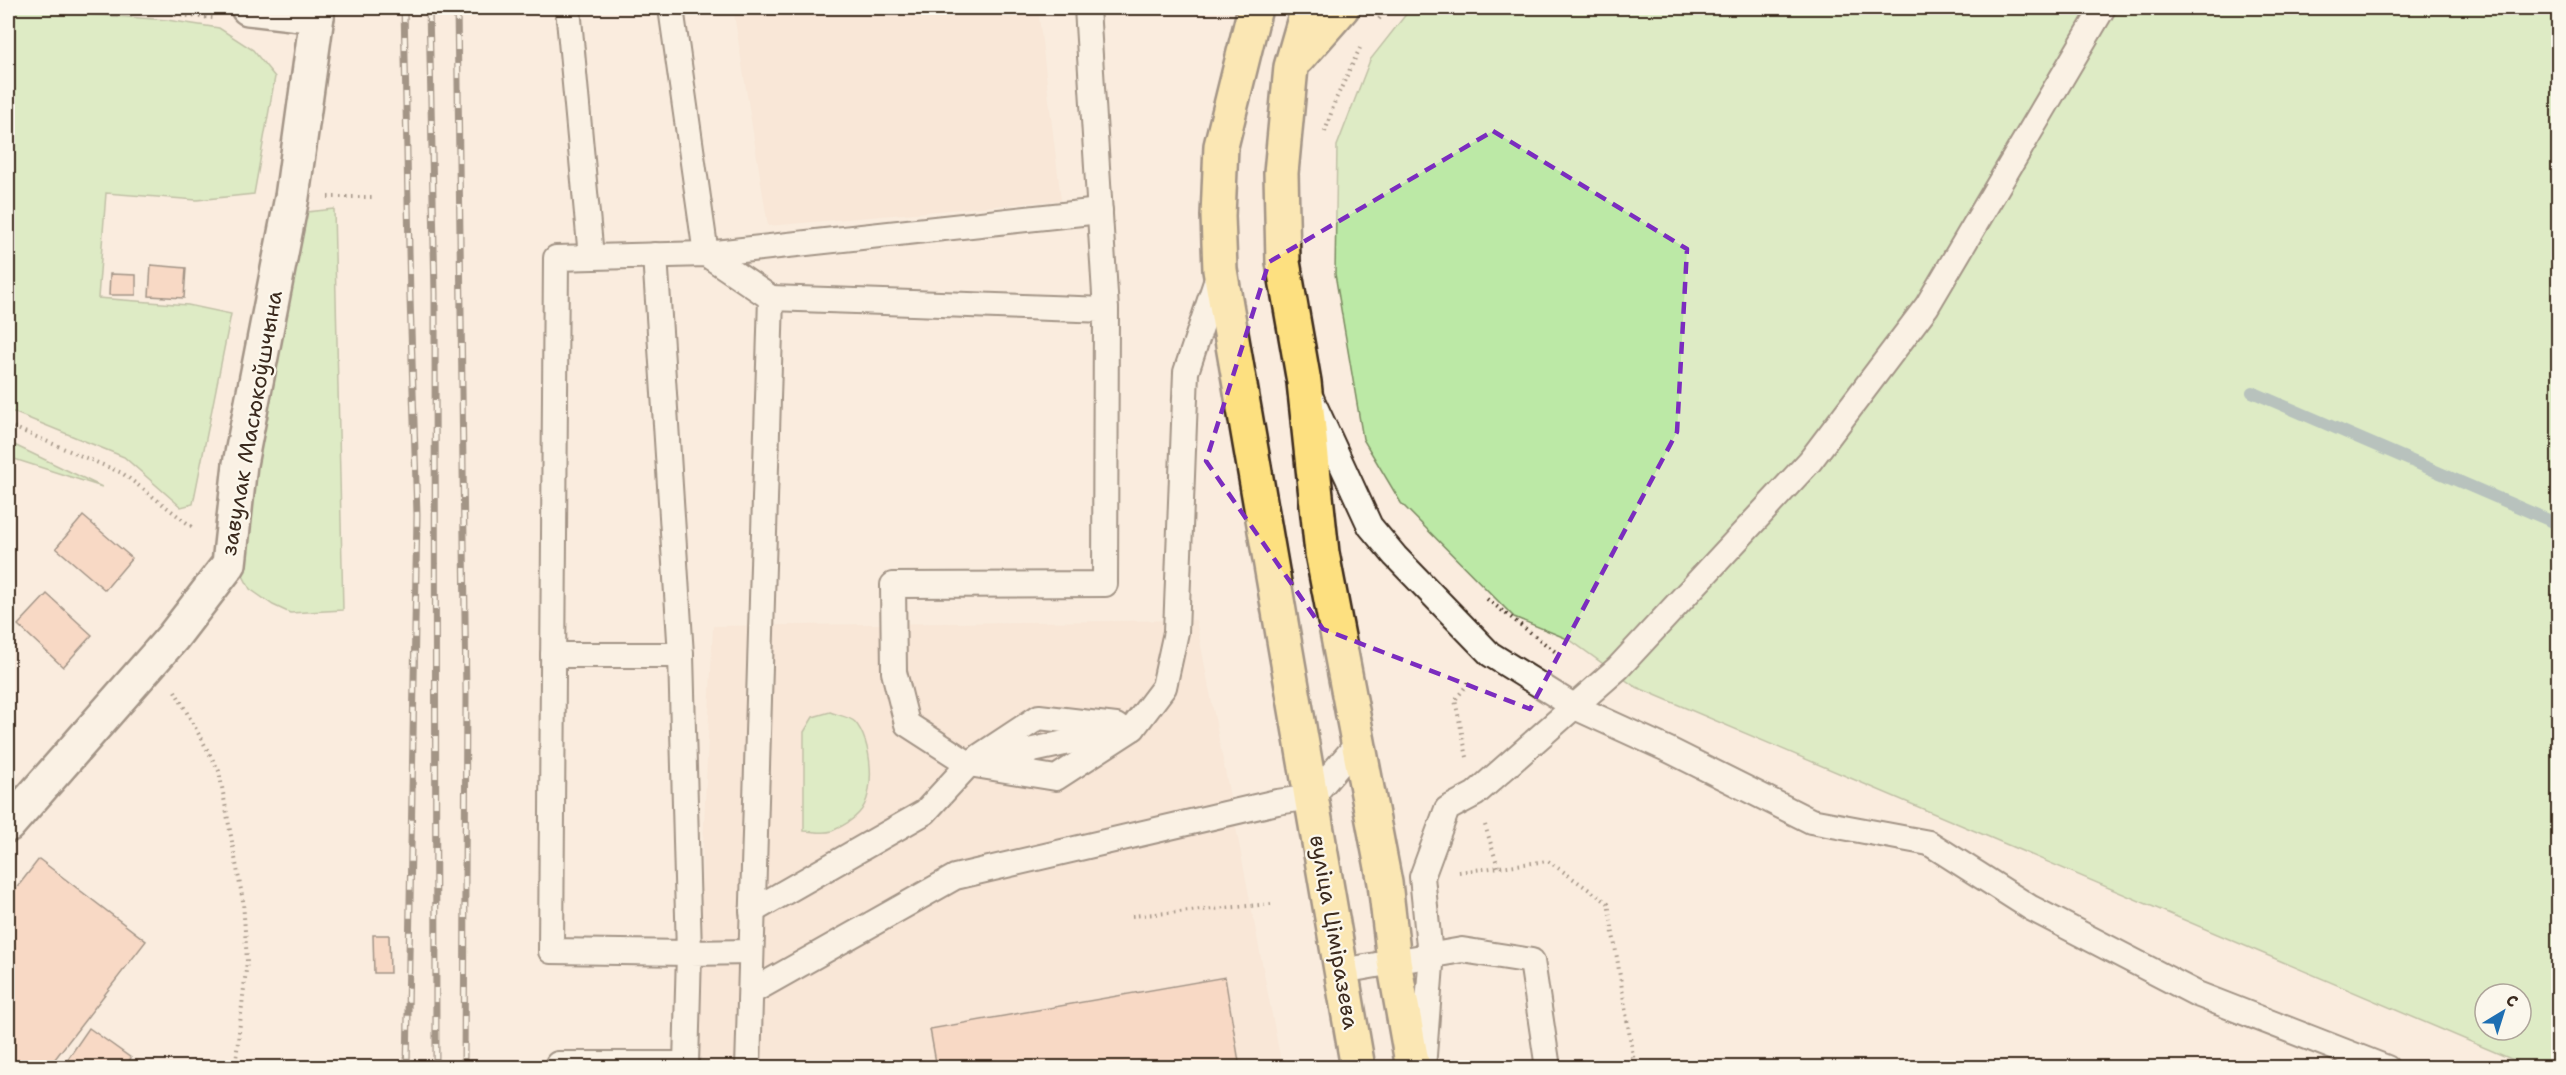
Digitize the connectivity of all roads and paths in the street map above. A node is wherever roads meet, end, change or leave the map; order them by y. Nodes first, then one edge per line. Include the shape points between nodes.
1 (176, 8) edge
2 (568, 8) edge
3 (671, 8) edge
4 (1087, 8) edge
5 (1255, 8) edge
6 (1308, 8) edge
7 (1342, 8) edge
8 (1386, 8) edge
9 (2103, 8) edge
10 (317, 12) edge
11 (235, 13) edge
12 (1376, 24) dead end
13 (1365, 40) dead end
14 (1291, 67) junction
15 (1321, 142) dead end
16 (292, 197) junction
17 (376, 197) dead end
18 (1100, 211) junction
19 (706, 254) junction
20 (655, 255) junction
21 (591, 257) junction
22 (1220, 270) junction
23 (771, 298) junction
24 (1106, 310) junction
25 (1304, 382) junction
26 (8, 425) edge
27 (229, 564) junction
28 (1481, 594) dead end
29 (1490, 654) junction
30 (553, 655) junction
31 (681, 655) junction
32 (155, 656) junction
33 (1600, 684) junction
34 (1575, 707) junction
35 (1133, 728) junction
36 (1358, 743) junction
37 (969, 764) junction
38 (1475, 794) junction
39 (1312, 797) junction
40 (8, 825) edge
41 (1498, 867) junction
42 (1456, 873) dead end
43 (1271, 904) dead end
44 (752, 911) junction
45 (1132, 916) dead end
46 (751, 951) junction
47 (689, 953) junction
48 (1430, 956) junction
49 (1394, 961) junction
50 (1342, 972) junction
51 (751, 992) junction
52 (235, 1068) edge
53 (558, 1068) edge
54 (748, 1068) edge
55 (1358, 1068) edge
56 (1413, 1068) edge
57 (1423, 1068) edge
58 (1548, 1068) edge
59 (1635, 1068) edge
60 (2387, 1068) edge

1 - 11 path via 176,15
2 - 21 lane
3 - 19 lane
4 - 18 lane
5 - 22 main road, вуліца Ціміразева via 1221,146
6 - 14 main road
7 - 14 main road
8 - 12 path
9 - 33 lane via 1927,306 1810,461
10 - 11 street
10 - 16 street, завулак Масюкоўшчына
13 - 15 path via 1335,101
14 - 25 main road via 1281,174 1283,262
16 - 17 path
16 - 27 street, завулак Масюкоўшчына via 240,464
18 - 19 lane
18 - 24 lane
19 - 20 lane
19 - 23 lane
20 - 21 lane
20 - 31 lane
21 - 30 lane via 556,258
22 - 35 lane via 1186,372 1176,632 1164,687
22 - 39 main road, вуліца Ціміразева
23 - 24 lane
23 - 44 lane
24 - 37 lane via 1105,584 893,585 894,672 907,724
25 - 29 lane via 1370,526
25 - 36 main road via 1322,553
26 - 27 path via 122,473 202,534
27 - 32 street, завулак Масюкоўшчына
28 - 33 path via 1513,622
29 - 34 lane
29 - 38 path via 1455,700
30 - 31 lane
30 - 47 lane via 551,951
31 - 47 lane
32 - 40 street, завулак Масюкоўшчына
32 - 52 path via 219,771 243,901 247,961
33 - 34 lane
34 - 38 lane
34 - 60 lane via 1811,822 1929,843 2031,908 2197,994
35 - 37 lane
35 - 37 lane via 1039,717
36 - 39 lane
36 - 49 main road via 1385,883
37 - 44 lane via 925,812
38 - 41 path
38 - 48 lane via 1447,809 1422,878
39 - 50 main road, вуліца Ціміразева
39 - 51 lane via 955,877
41 - 42 path
41 - 59 path via 1548,861 1608,903
43 - 45 path
44 - 46 lane
46 - 47 lane
46 - 51 lane
47 - 53 lane via 686,1064 558,1064
48 - 49 lane
48 - 57 lane
48 - 58 lane via 1462,950 1532,961
49 - 50 lane
49 - 56 main road
50 - 55 main road, вуліца Ціміразева
51 - 54 lane

